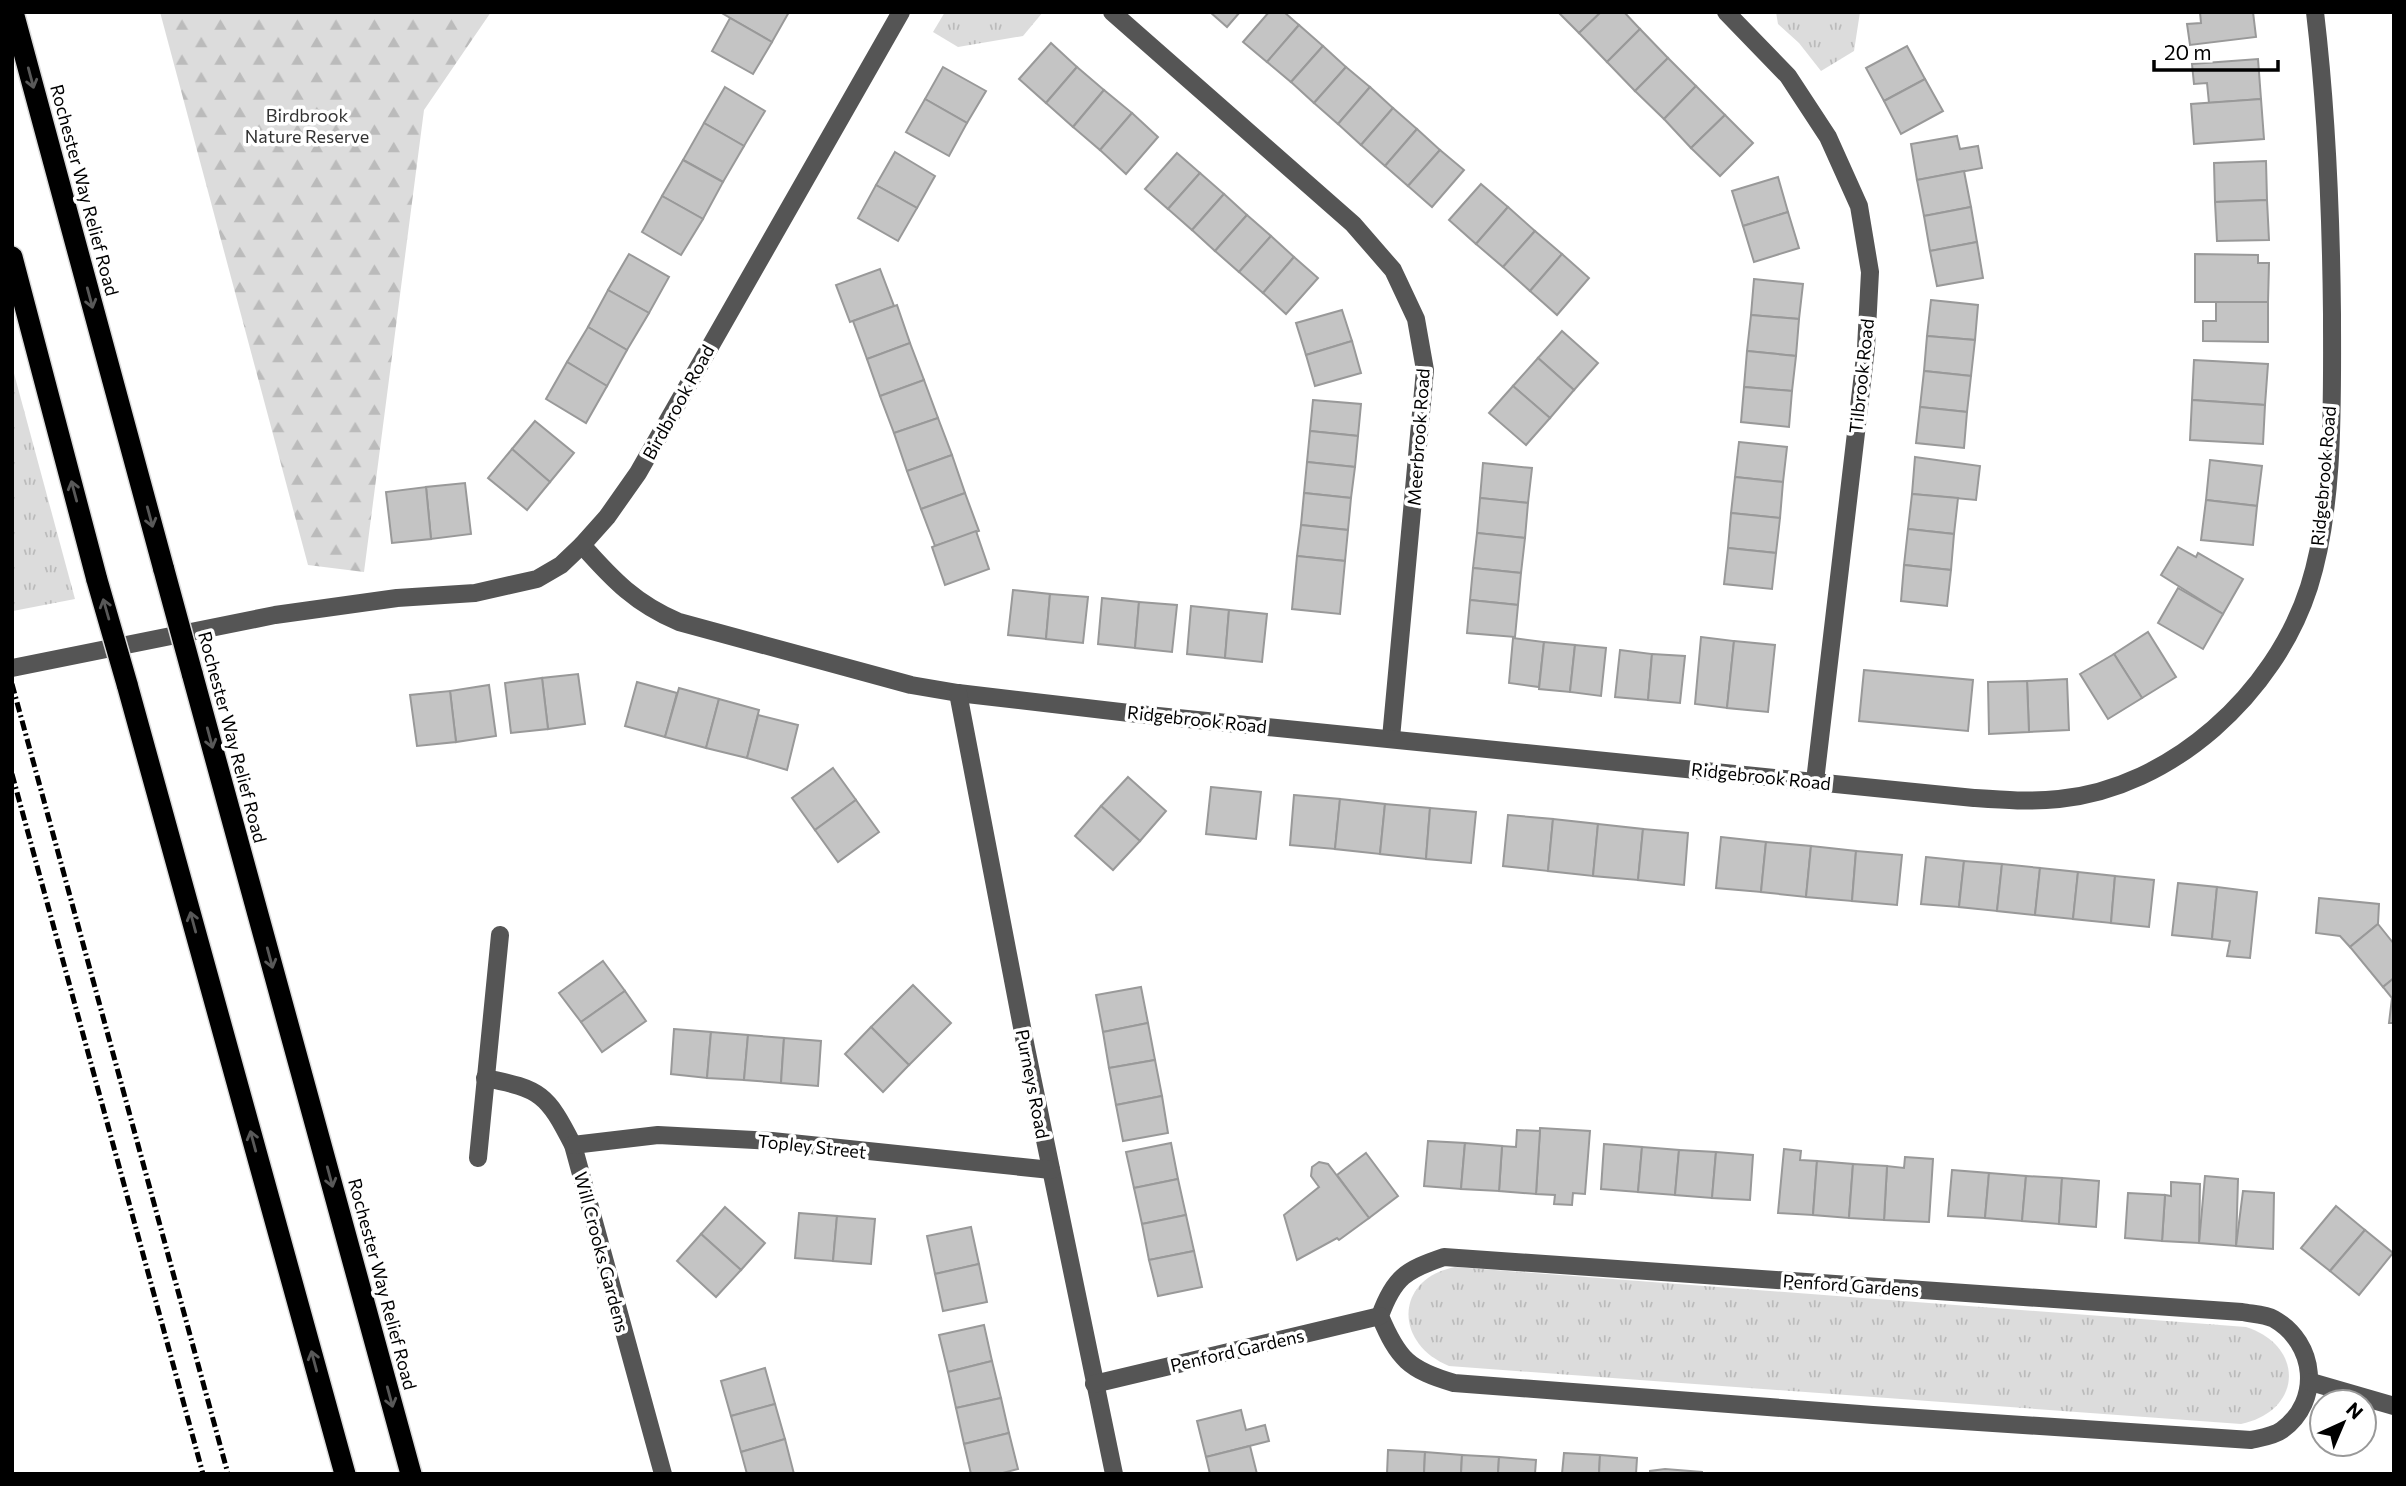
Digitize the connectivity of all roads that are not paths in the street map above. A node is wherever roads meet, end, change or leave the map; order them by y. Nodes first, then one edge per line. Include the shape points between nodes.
1 (13, 12) edge
2 (901, 12) edge
3 (1112, 12) edge
4 (1726, 12) edge
5 (2315, 12) edge
6 (12, 257) edge
7 (582, 545) junction
8 (12, 668) edge
9 (958, 693) junction
10 (1391, 738) junction
11 (1815, 781) junction
12 (499, 935) dead end
13 (485, 1078) junction
14 (573, 1145) junction
15 (478, 1158) dead end
16 (1051, 1170) junction
17 (1380, 1316) junction
18 (2311, 1382) junction
19 (1094, 1384) junction
20 (2394, 1406) edge
21 (345, 1474) edge
22 (411, 1474) edge
23 (663, 1474) edge
24 (1114, 1474) edge

1 -> 22 highway, Rochester Way Relief Road, bridge
2 - 7 street, Birdbrook Road via 638,473
3 - 10 street, Meerbrook Road via 1353,224 1394,270 1416,319 1425,370
4 - 11 street, Tilbrook Road via 1788,76 1828,137 1859,206 1870,272 1866,348
5 - 11 street, Ridgebrook Road via 2331,205 2328,465 2309,587 2273,664 2245,698 2202,737 2167,761 2103,789 2061,799 2015,800
21 -> 6 highway, bridge
7 - 8 street, Birdbrook Road via 537,579 475,593 397,598 275,615
7 - 9 street, Ridgebrook Road via 622,589 649,609 679,622 911,685
9 - 10 street, Ridgebrook Road
9 - 16 street, Purneys Road
10 - 11 street, Ridgebrook Road
12 - 13 street
13 - 14 street, Will Crooks Gardens via 522,1086 552,1105
13 - 15 street
14 - 16 street, Topley Street via 658,1135 772,1141
14 - 23 street, Will Crooks Gardens
16 - 19 street, Purneys Road
17 - 18 street via 1393,1347 1420,1373 1454,1383 1914,1418 2251,1440 2281,1431 2303,1407
17 - 18 street, Penford Gardens via 1389,1290 1410,1269 1444,1257 2242,1312 2272,1318 2301,1342
17 - 19 street, Penford Gardens
18 - 20 street
19 - 24 street, Purneys Road

